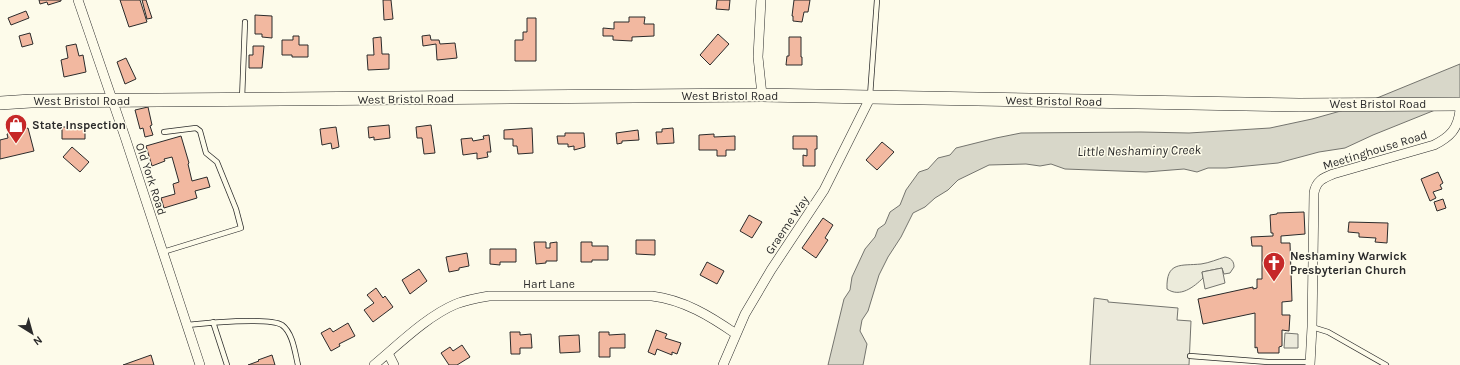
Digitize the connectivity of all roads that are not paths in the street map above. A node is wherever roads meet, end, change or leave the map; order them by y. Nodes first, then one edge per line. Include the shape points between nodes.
1 (78, 0) edge
2 (761, 0) edge
3 (877, 0) edge
4 (245, 22) dead end
5 (762, 95) junction
6 (870, 98) junction
7 (242, 100) junction
8 (113, 102) junction
9 (0, 103) edge
10 (1460, 106) edge
11 (164, 132) dead end
12 (163, 252) junction
13 (213, 322) junction
14 (186, 325) junction
15 (1312, 327) junction
16 (736, 334) junction
17 (388, 353) junction
18 (1190, 356) dead end
19 (1310, 363) edge
20 (200, 365) edge
21 (227, 365) edge
22 (298, 365) edge
23 (374, 365) edge
24 (394, 365) edge
25 (723, 365) edge
26 (1386, 365) edge

1 - 8 street, Old York Road
2 - 5 street via 758,57
3 - 6 lane
4 - 7 lane
5 - 6 main road, West Bristol Road
5 - 7 main road, West Bristol Road
6 - 10 main road, West Bristol Road
6 - 16 street, Graeme Way via 824,190 771,270
7 - 8 main road, West Bristol Road
8 - 9 main road, West Bristol Road
8 - 12 street, Old York Road
10 - 15 street, Meetinghouse Road via 1452,133 1444,140 1333,174 1316,184
11 - 12 lane via 196,128 200,131 206,153 217,162 241,228
12 - 14 street, Old York Road
13 - 14 lane
13 - 21 lane
13 - 22 lane via 282,325 294,345
14 - 20 street, Old York Road
15 - 19 street, Meetinghouse Road
15 - 26 lane via 1328,332
16 - 17 street, Hart Lane via 704,313 665,298 489,296 474,298 442,310
16 - 25 street, Graeme Way
17 - 23 street, Hart Lane
17 - 24 street
18 - 19 lane

